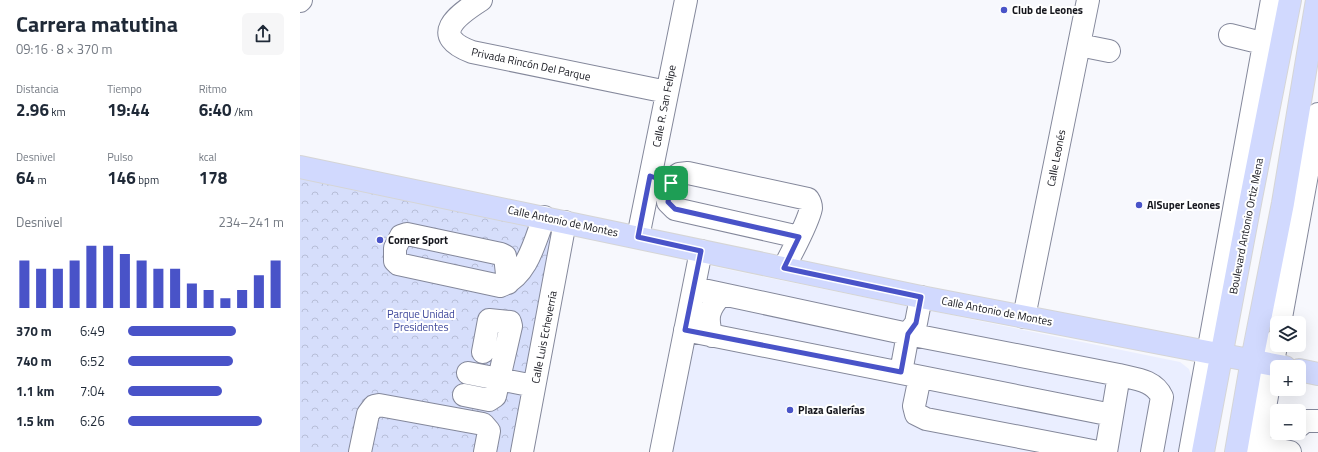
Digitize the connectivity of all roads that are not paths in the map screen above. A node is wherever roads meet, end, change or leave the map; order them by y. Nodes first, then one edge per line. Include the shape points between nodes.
1 (480, 0) edge
2 (686, 0) edge
3 (1088, 0) edge
4 (1272, 0) edge
5 (1290, 0) edge
6 (1317, 0) edge
7 (1230, 35) dead end
8 (1079, 45) junction
9 (1272, 46) junction
10 (1109, 51) dead end
11 (1312, 62) edge
12 (667, 92) junction
13 (1318, 114) edge
14 (300, 168) edge
15 (650, 176) junction
16 (671, 183) junction
17 (1310, 206) edge
18 (555, 219) junction
19 (638, 237) junction
20 (799, 237) junction
21 (701, 251) junction
22 (784, 268) junction
23 (508, 283) junction
24 (694, 288) junction
25 (721, 295) junction
26 (914, 295) junction
27 (1282, 316) edge
28 (1024, 317) junction
29 (685, 330) junction
30 (908, 334) junction
31 (712, 336) junction
32 (482, 352) dead end
33 (1215, 352) junction
34 (1270, 360) edge
35 (1270, 364) edge
36 (1306, 371) edge
37 (468, 373) dead end
38 (911, 374) junction
39 (1318, 374) edge
40 (1119, 375) junction
41 (498, 379) junction
42 (534, 386) junction
43 (464, 395) dead end
44 (1112, 415) junction
45 (1306, 421) edge
46 (1318, 421) edge
47 (1294, 440) edge
48 (1257, 449) edge
49 (360, 452) edge
50 (485, 452) edge
51 (522, 452) edge
52 (661, 452) edge
53 (1098, 452) edge
54 (1106, 452) edge
55 (1152, 452) edge
56 (1190, 452) edge
57 (1203, 452) edge
58 (1236, 452) edge
59 (1291, 452) edge

1 - 12 street, Privada Rincón Del Parque via 456,17 450,27 452,42 462,49
2 - 12 street, Calle R. San Felipe
3 - 8 street, Calle Leonés
4 - 9 street
5 - 9 main road
6 - 11 main road
7 - 9 street
8 - 10 street
8 - 28 street, Calle Leonés
9 - 33 street
11 - 34 main road via 1283,203
12 - 15 street, Calle R. San Felipe
13 - 17 street
14 - 18 main road, Calle Antonio de Montes
15 - 16 street
15 - 19 street, Calle R. San Felipe
16 - 20 street via 668,202 675,209
16 - 20 street via 679,174 688,173 806,198 810,208
17 - 27 street
18 - 19 main road, Calle Antonio de Montes
18 - 23 street
18 - 42 street, Calle Luis Echeverría
19 - 21 main road, Calle Antonio de Montes
20 - 22 street
21 - 22 main road, Calle Antonio de Montes
21 - 24 street
22 - 26 main road, Calle Antonio de Montes
23 - 23 street via 494,286 398,264 395,261 395,248 401,236 407,234 501,254 504,256
24 - 25 street
24 - 29 street
25 - 30 street
25 - 31 street via 711,306 708,324
26 - 28 main road, Calle Antonio de Montes
26 - 30 street via 904,319
28 - 33 main road, Calle Antonio de Montes
29 - 31 street
29 - 52 street
30 - 38 street
30 - 40 street
31 - 38 street
32 - 41 street via 489,320 510,322
33 - 35 main road, Calle Antonio de Montes
33 - 56 street
33 - 57 main road
35 - 48 street
35 - 58 main road
36 - 39 main road
37 - 41 street
38 - 44 street
38 - 53 street via 916,414 926,419
40 - 44 street
40 - 55 street via 1153,384 1162,397
41 - 42 street
41 - 43 street via 495,396 491,400
42 - 51 street, Calle Luis Echeverría
44 - 54 street
45 - 46 street
47 - 59 street
48 - 59 street
49 - 50 street via 368,414 374,406 385,405 485,425 489,431

